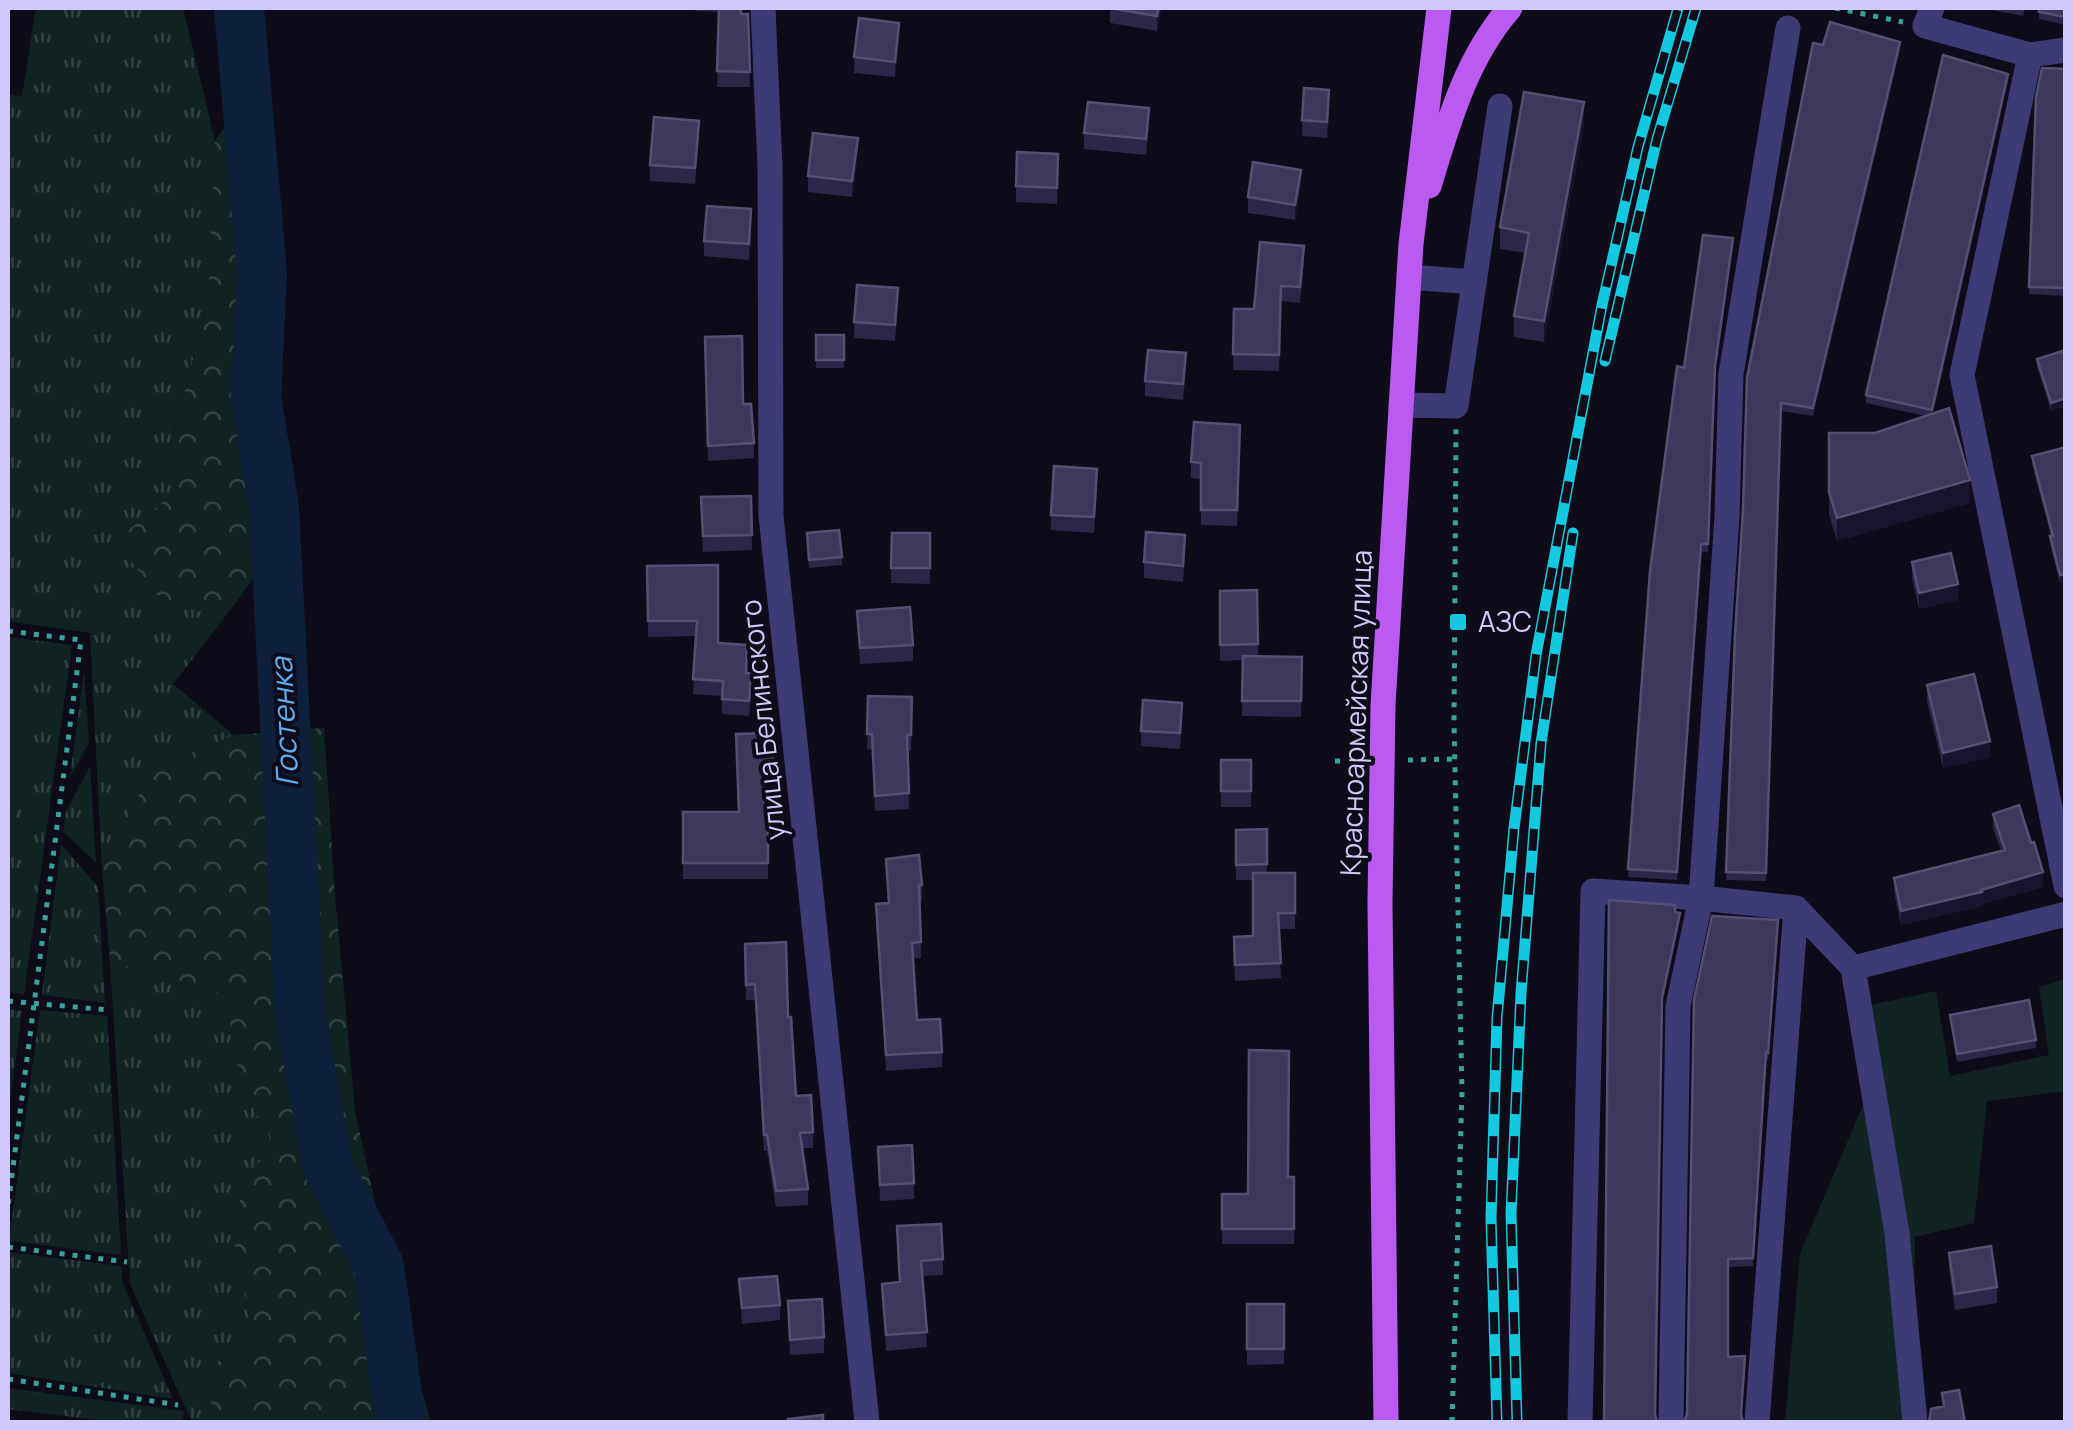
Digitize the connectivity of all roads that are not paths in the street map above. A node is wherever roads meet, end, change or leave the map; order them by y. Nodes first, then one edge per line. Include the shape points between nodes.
1 (764, 8) edge
2 (1440, 8) edge
3 (1510, 8) edge
4 (1929, 17) edge
5 (1788, 28) dead end
6 (2066, 50) edge
7 (2030, 55) junction
8 (1500, 106) dead end
9 (1410, 244) junction
10 (1409, 277) junction
11 (1474, 282) junction
12 (1401, 405) junction
13 (2066, 886) edge
14 (1701, 898) junction
15 (1796, 908) junction
16 (2066, 914) edge
17 (1854, 968) junction
18 (867, 1422) edge
19 (1386, 1422) edge
20 (1580, 1422) edge
21 (1671, 1422) edge
22 (1757, 1422) edge
23 (1915, 1422) edge

1 - 18 street, улица Белинского via 771,516
2 - 9 main road, Красноармейская улица
3 - 9 main road via 1472,64
4 - 7 street
5 - 14 street via 1731,374
6 - 7 street
7 - 13 street via 1962,375
8 - 11 street
9 - 10 main road, Красноармейская улица
10 - 11 street
10 - 12 main road, Красноармейская улица
11 - 12 street via 1456,406
12 - 19 main road, Красноармейская улица via 1383,704 1380,903
14 - 15 street
14 - 20 street via 1594,891
14 - 21 street via 1678,1006
15 - 17 street
15 - 22 street
16 - 17 street
17 - 23 street via 1897,1233

